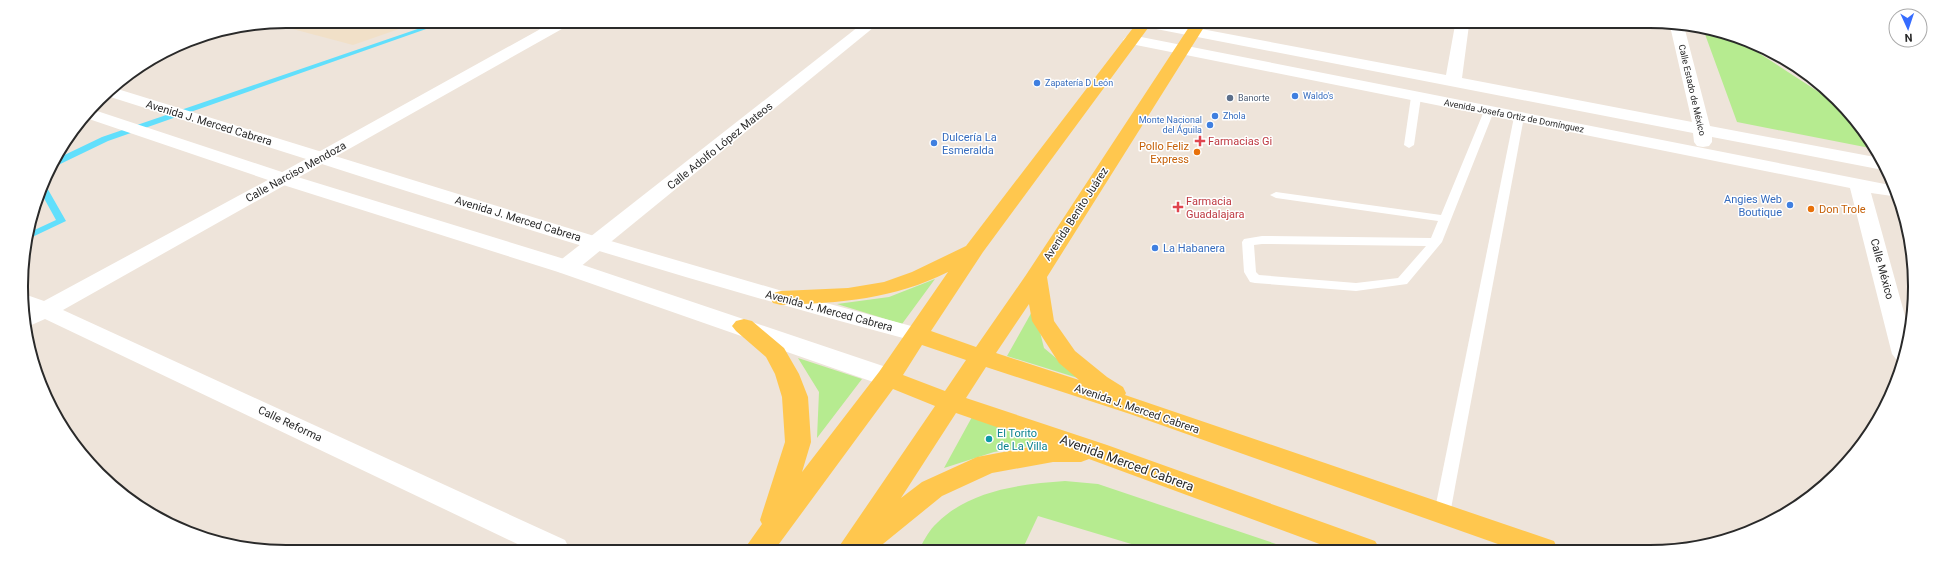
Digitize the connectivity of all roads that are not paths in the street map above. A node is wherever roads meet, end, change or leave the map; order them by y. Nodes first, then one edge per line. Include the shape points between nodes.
1 (553, 28) edge
2 (866, 28) edge
3 (1141, 28) edge
4 (1197, 28) edge
5 (1462, 28) edge
6 (1678, 30) edge
7 (1131, 40) junction
8 (1181, 50) junction
9 (1453, 82) junction
10 (115, 93) edge
11 (1416, 97) junction
12 (1489, 111) junction
13 (175, 113) junction
14 (93, 115) edge
15 (1519, 117) junction
16 (1702, 129) junction
17 (136, 130) junction
18 (1409, 145) dead end
19 (1703, 154) junction
20 (320, 158) junction
21 (1876, 163) edge
22 (284, 179) junction
23 (1859, 184) junction
24 (1889, 190) edge
25 (1276, 195) dead end
26 (1446, 219) junction
27 (1436, 242) junction
28 (597, 244) junction
29 (974, 249) junction
30 (566, 267) junction
31 (1036, 277) junction
32 (781, 298) junction
33 (32, 310) edge
34 (744, 326) junction
35 (918, 335) junction
36 (1901, 344) edge
37 (981, 357) junction
38 (888, 378) junction
39 (950, 402) junction
40 (1139, 408) junction
41 (1098, 452) junction
42 (1442, 514) junction
43 (765, 541) edge
44 (548, 545) edge
45 (855, 545) edge
46 (862, 545) edge
47 (1354, 545) edge
48 (1530, 545) edge

1 - 20 street, Calle Narciso Mendoza
2 - 28 street, Calle Adolfo López Mateos
3 - 7 main road
4 - 8 main road, Avenida Benito Juárez
4 - 9 street
5 - 9 street
6 - 16 street, Calle Estado de México
7 - 8 street, Avenida Josefa Ortiz de Domínguez
7 - 29 main road
8 - 11 street, Avenida Josefa Ortiz de Domínguez
8 - 31 main road, Avenida Benito Juárez
9 - 16 street
10 - 13 street, Avenida J. Merced Cabrera
11 - 12 street, Avenida Josefa Ortiz de Domínguez
11 - 18 lane
12 - 15 street, Avenida Josefa Ortiz de Domínguez
12 - 26 lane
13 - 17 street
13 - 20 street, Avenida J. Merced Cabrera
14 - 17 street
15 - 19 street, Avenida Josefa Ortiz de Domínguez
15 - 42 lane
16 - 19 street, Calle Estado de México
16 - 21 street
17 - 22 street
19 - 23 street, Avenida Josefa Ortiz de Domínguez
20 - 22 street, Calle Narciso Mendoza
20 - 28 street, Avenida J. Merced Cabrera
22 - 30 street
22 - 33 street, Calle Narciso Mendoza
23 - 24 street, Avenida Josefa Ortiz de Domínguez
23 - 36 street, Calle México
25 - 26 lane
26 - 27 lane
27 - 27 lane via 1402,281 1356,287 1255,279 1250,272 1248,242
28 - 30 street, Calle Adolfo López Mateos
28 - 32 street, Avenida J. Merced Cabrera
29 - 32 main road via 935,270 888,288 831,297
29 - 35 main road
30 - 34 street
31 - 37 main road, Avenida Benito Juárez
31 - 40 main road via 1043,321 1067,357 1098,383
32 - 35 street, Avenida J. Merced Cabrera
33 - 44 street, Calle Reforma
34 - 38 street
34 - 43 main road via 776,353 788,374 795,397 798,442
35 - 37 main road, Avenida J. Merced Cabrera
35 - 38 main road
37 - 39 main road, Avenida Benito Juárez
37 - 40 main road, Avenida J. Merced Cabrera
38 - 39 main road, Avenida Merced Cabrera
38 - 43 main road
39 - 41 main road, Avenida Merced Cabrera
39 - 45 main road, Avenida Benito Juárez
40 - 42 main road, Avenida J. Merced Cabrera
41 - 46 main road via 1053,452 986,464 932,489
41 - 47 main road, Avenida Merced Cabrera
42 - 48 main road, Avenida J. Merced Cabrera

